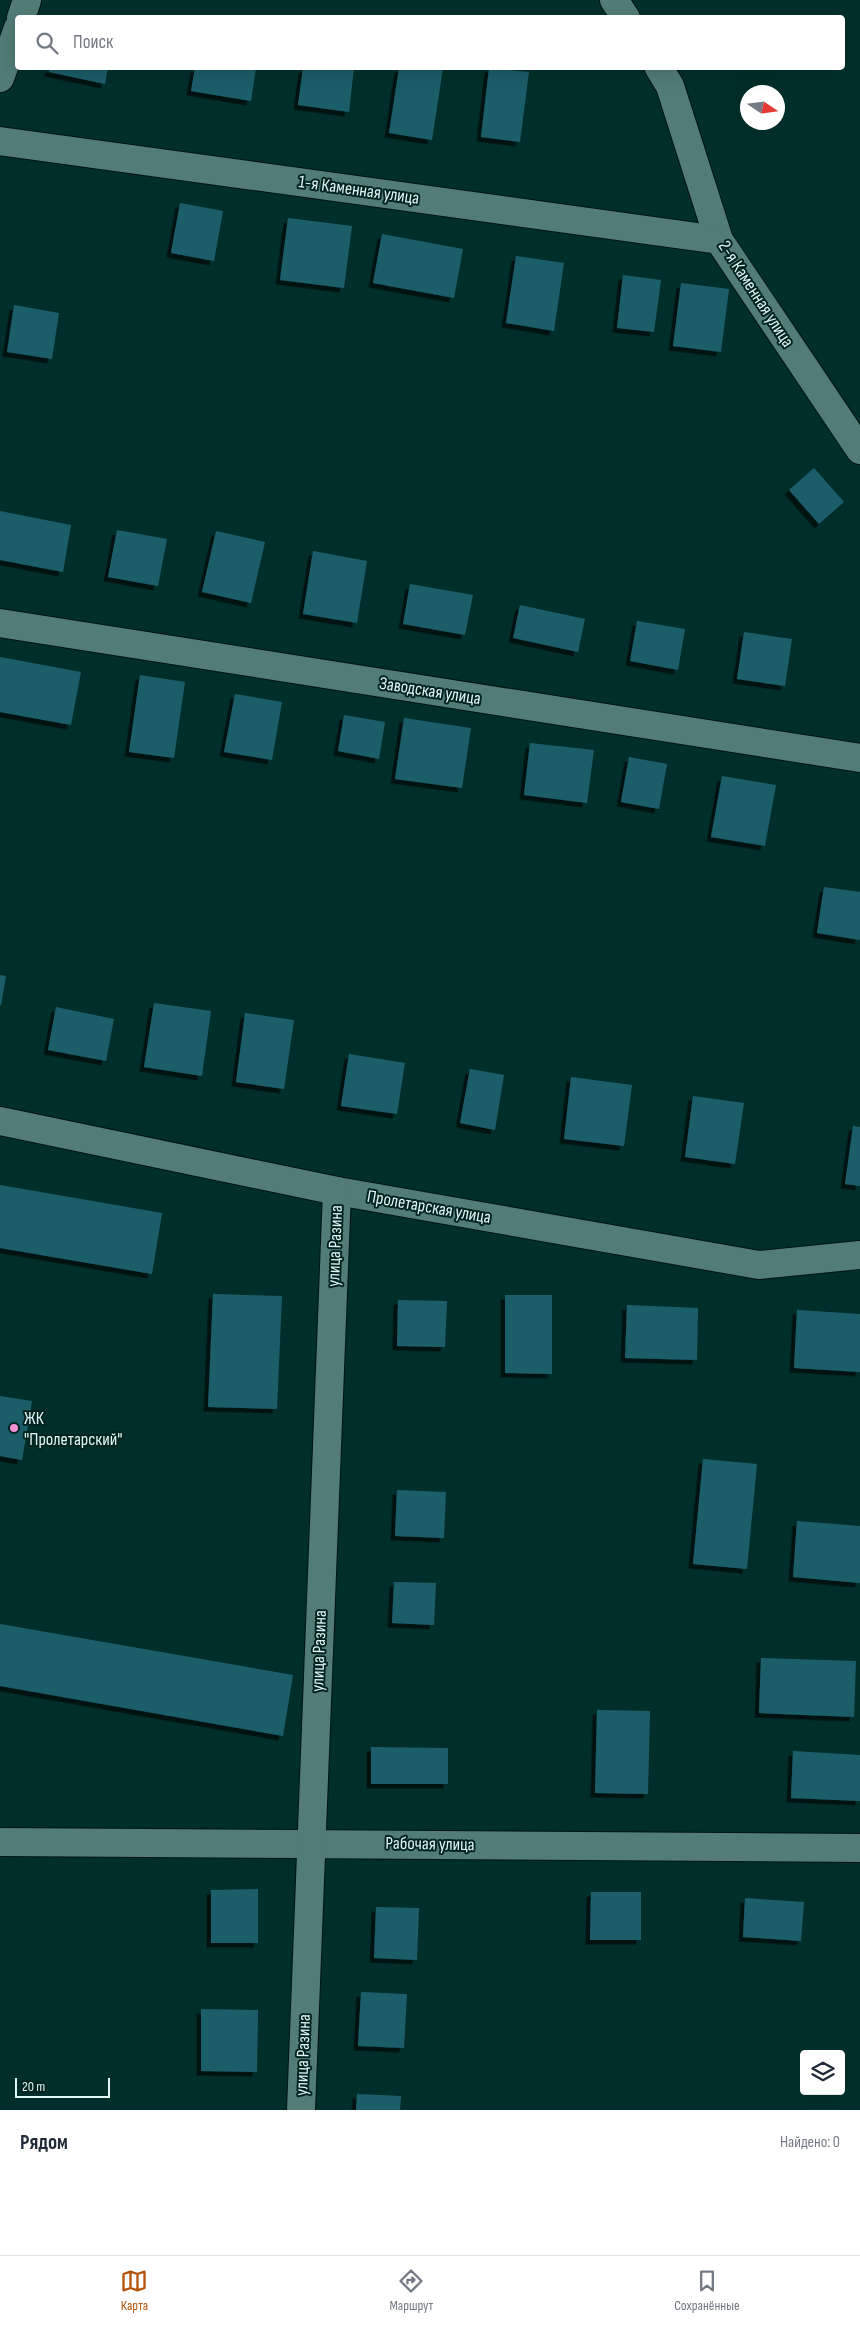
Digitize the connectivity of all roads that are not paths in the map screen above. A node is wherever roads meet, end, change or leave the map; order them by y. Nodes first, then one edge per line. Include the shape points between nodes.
1 (28, 0) edge
2 (614, 0) edge
3 (22, 15) edge
4 (624, 15) edge
5 (15, 36) edge
6 (659, 70) edge
7 (0, 78) edge
8 (0, 140) edge
9 (719, 240) junction
10 (860, 450) edge
11 (0, 623) edge
12 (860, 758) edge
13 (0, 1121) edge
14 (337, 1191) junction
15 (860, 1255) edge
16 (0, 1842) edge
17 (311, 1842) junction
18 (860, 1848) edge
19 (301, 2110) edge

1 - 3 street
2 - 4 street
5 - 7 street
6 - 9 street, 2-я Каменная улица via 670,86
8 - 9 street, 1-я Каменная улица
9 - 10 street, 2-я Каменная улица
11 - 12 street, Заводская улица
13 - 14 street, Пролетарская улица
14 - 15 street, Пролетарская улица via 759,1266
14 - 17 street, улица Разина
16 - 17 street, Рабочая улица
17 - 18 street, Рабочая улица
17 - 19 street, улица Разина

